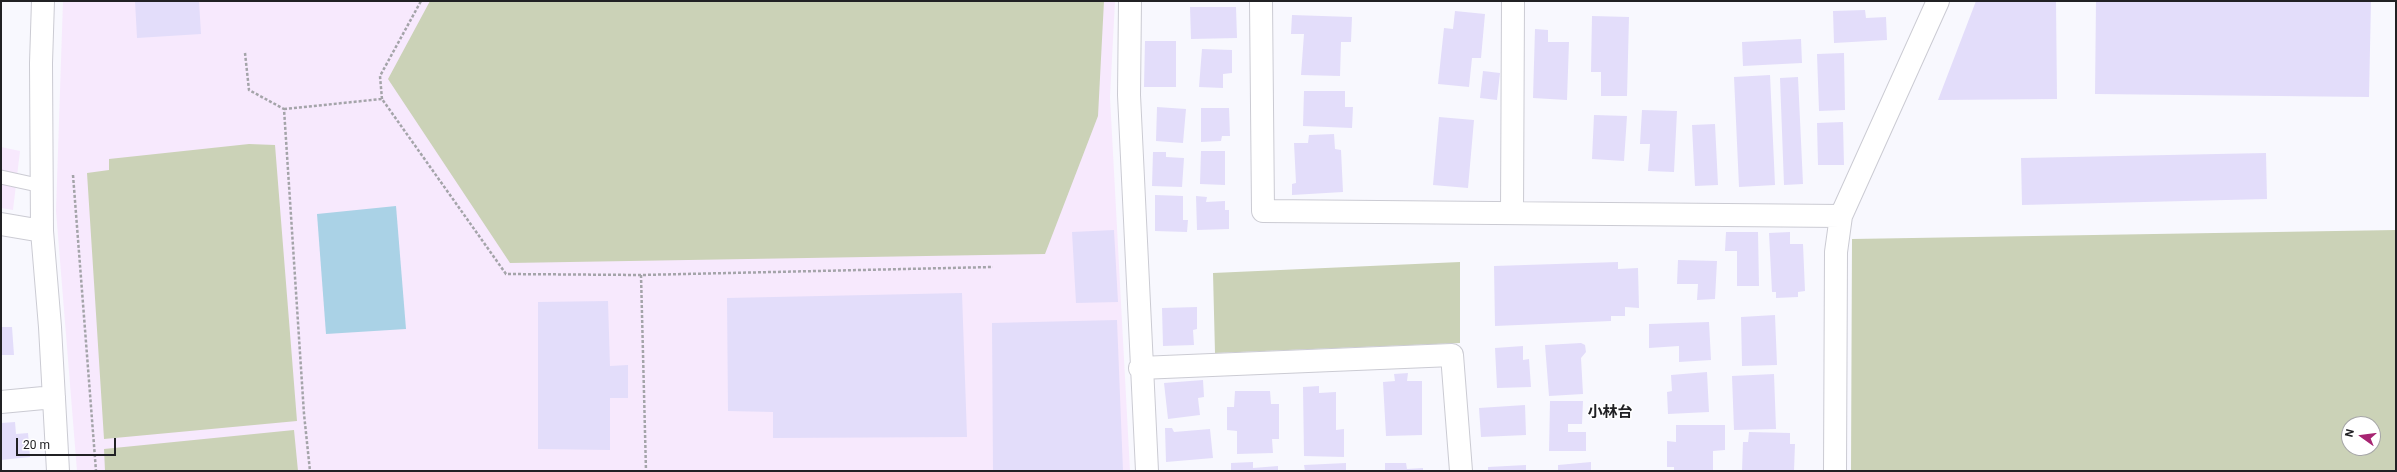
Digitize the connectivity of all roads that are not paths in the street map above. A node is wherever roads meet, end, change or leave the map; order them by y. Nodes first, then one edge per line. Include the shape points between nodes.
1 (43, 1) edge
2 (1130, 1) edge
3 (1261, 1) edge
4 (1513, 1) edge
5 (1938, 1) edge
6 (1, 177) edge
7 (42, 186) junction
8 (1512, 213) junction
9 (1841, 216) junction
10 (1, 224) edge
11 (42, 231) junction
12 (1140, 368) junction
13 (54, 397) junction
14 (1, 402) edge
15 (58, 471) edge
16 (1147, 471) edge
17 (1461, 471) edge
18 (1835, 471) edge

1 - 7 street
2 - 12 street via 1129,95
3 - 8 street via 1263,211
4 - 8 street
5 - 9 street
6 - 7 lane
7 - 11 street
8 - 9 street
9 - 18 street via 1836,252
10 - 11 street
11 - 13 street
12 - 16 street
12 - 17 street via 1452,354
13 - 14 street
13 - 15 street

